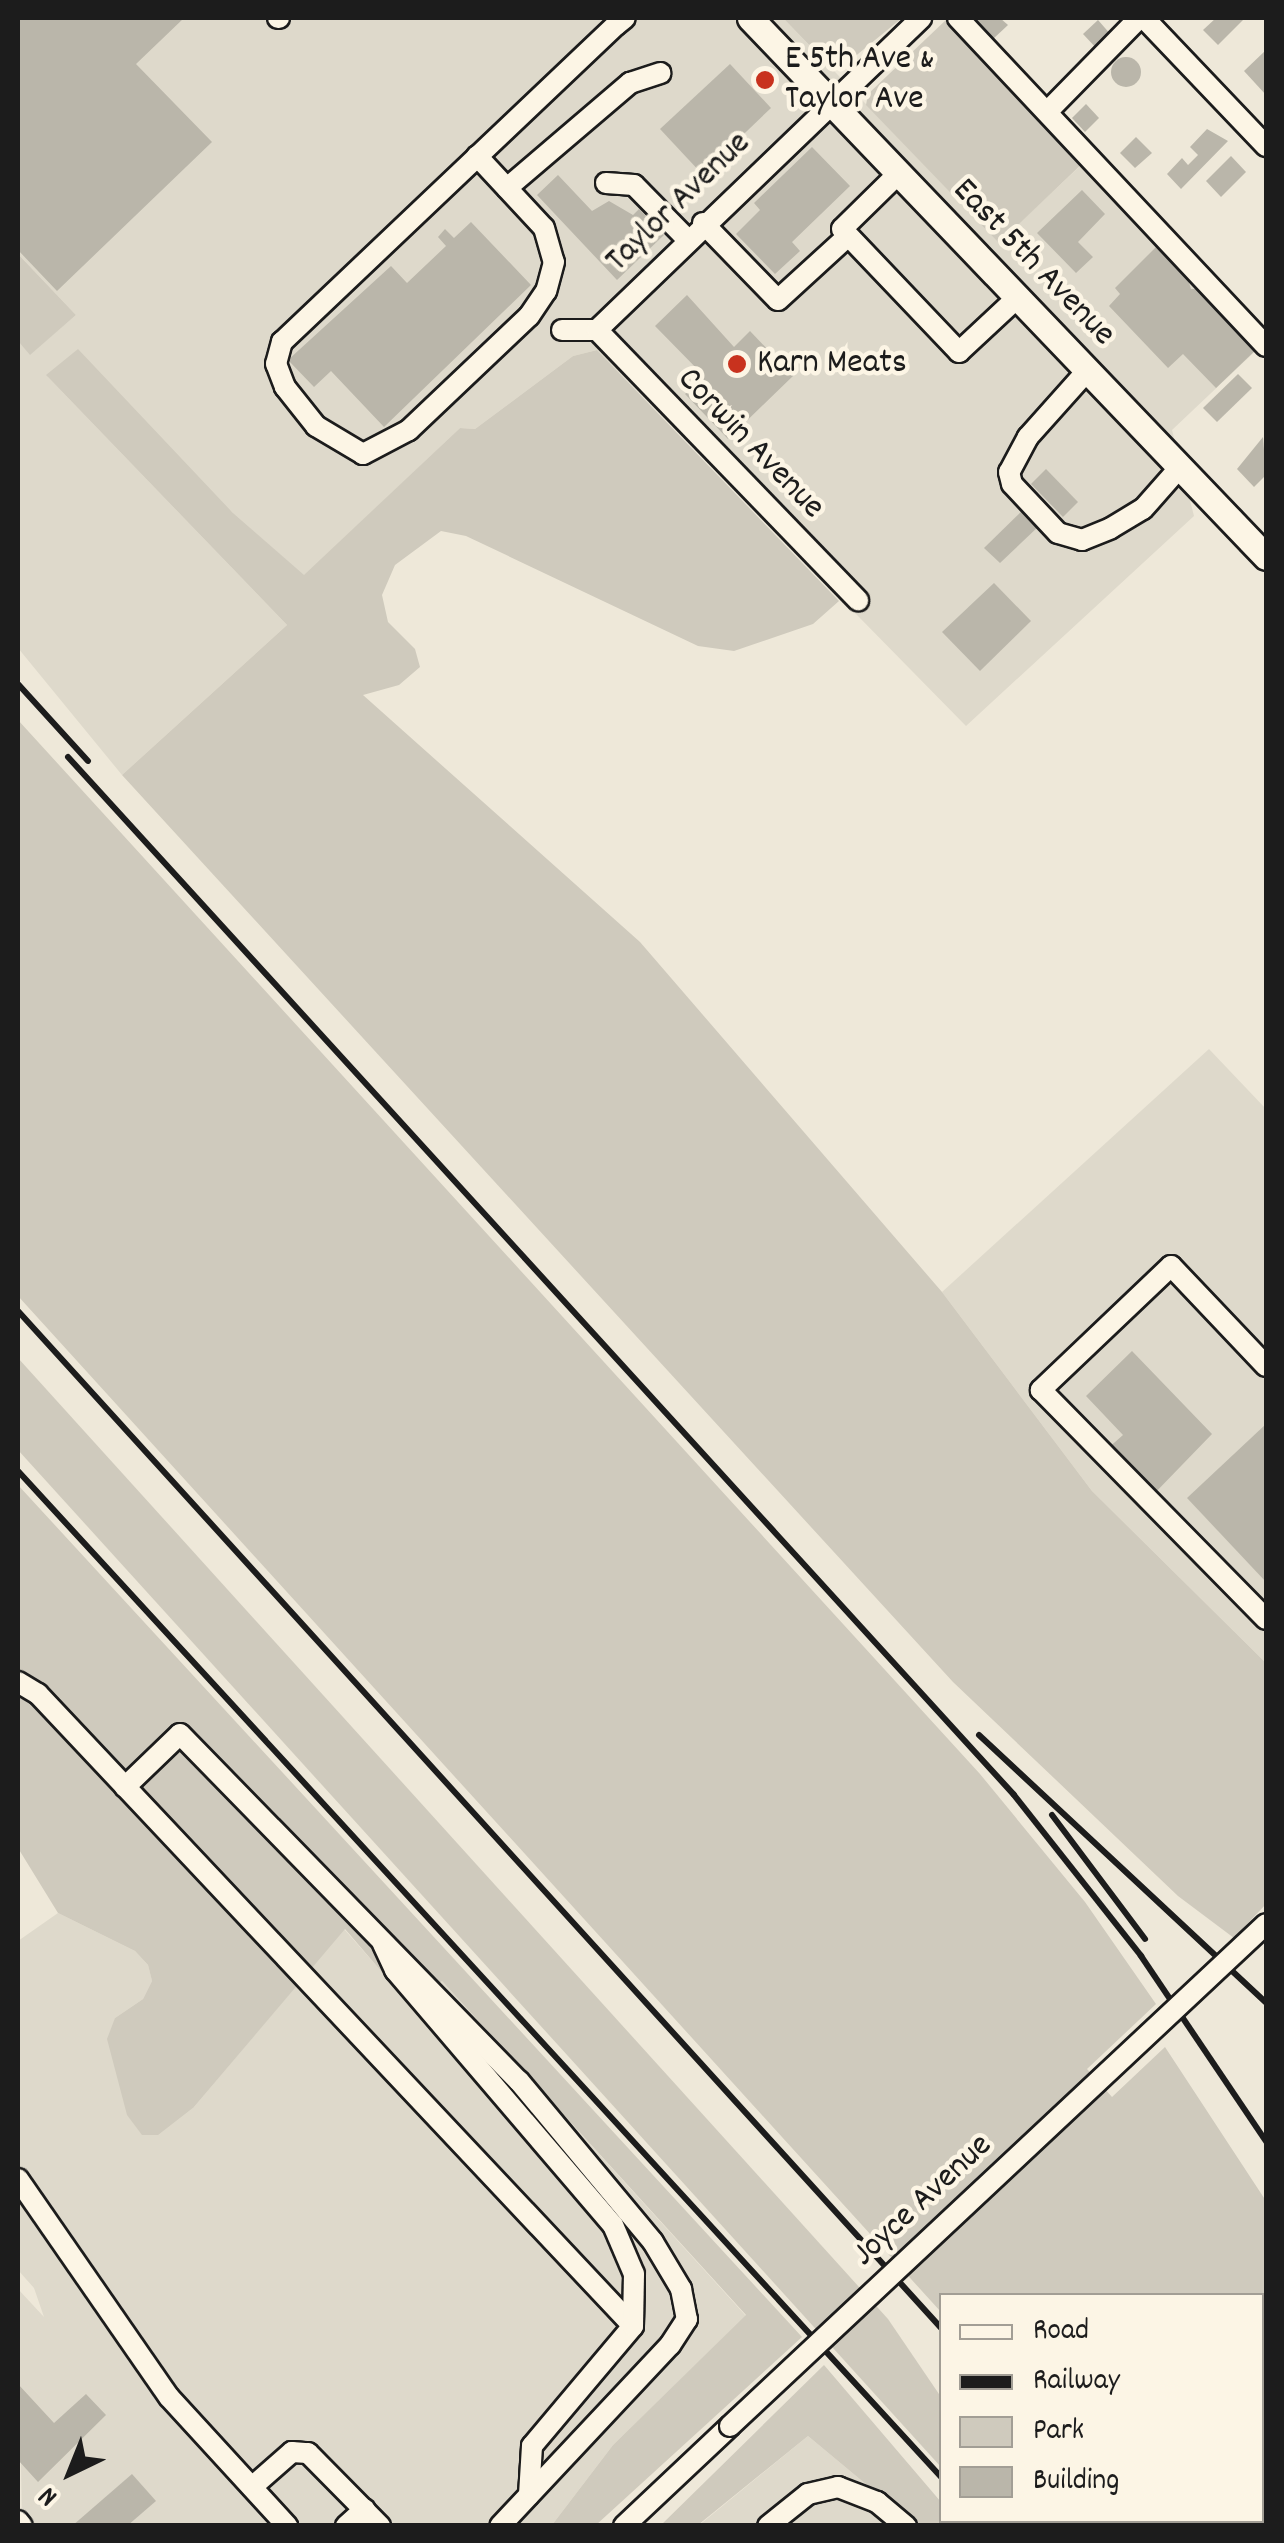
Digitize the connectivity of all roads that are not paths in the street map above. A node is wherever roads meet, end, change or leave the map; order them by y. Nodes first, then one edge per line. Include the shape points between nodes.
1 (750, 18) edge
2 (921, 18) edge
3 (958, 18) edge
4 (1141, 18) edge
5 (616, 20) edge
6 (660, 73) dead end
7 (831, 102) junction
8 (1048, 112) junction
9 (1266, 146) edge
10 (478, 156) junction
11 (898, 174) junction
12 (606, 184) dead end
13 (507, 188) junction
14 (703, 223) junction
15 (848, 236) junction
16 (687, 238) junction
17 (1017, 298) junction
18 (562, 330) dead end
19 (597, 330) junction
20 (1266, 346) edge
21 (1087, 370) junction
22 (1180, 467) junction
23 (1266, 557) edge
24 (858, 600) dead end
25 (1266, 1366) edge
26 (1266, 1619) edge
27 (18, 1682) edge
28 (125, 1787) junction
29 (1266, 1924) edge
30 (382, 1943) junction
31 (18, 2179) edge
32 (633, 2326) junction
33 (252, 2488) junction
34 (530, 2495) junction
35 (365, 2509) junction
36 (288, 2526) edge
37 (346, 2526) edge
38 (380, 2526) edge
39 (500, 2526) edge
40 (624, 2526) edge
41 (768, 2526) edge
42 (906, 2526) edge

1 - 7 main road, East 5th Avenue
2 - 7 street, Taylor Avenue
3 - 8 street
4 - 8 street
4 - 9 street
5 - 10 street
6 - 13 street via 630,83
7 - 11 main road, East 5th Avenue
7 - 14 street, Taylor Avenue
8 - 20 street
10 - 13 street
10 - 13 street via 282,342 276,364 285,387 339,443 363,454 386,447 529,316 546,292 554,262 544,228
11 - 15 street via 842,229
11 - 17 main road, East 5th Avenue
12 - 16 street via 634,185
14 - 15 street via 778,300
14 - 16 street, Taylor Avenue
15 - 17 street via 958,352
16 - 19 street, Taylor Avenue
17 - 21 main road, East 5th Avenue
18 - 19 street
19 - 24 street, Corwin Avenue
21 - 22 main road, East 5th Avenue
21 - 22 street via 1028,437 1010,472 1012,484 1058,533 1082,540 1143,509
22 - 23 main road, East 5th Avenue
25 - 26 street via 1170,1266 1041,1390
27 - 28 street via 38,1694
28 - 30 street via 180,1734
28 - 32 street
29 - 40 street, Joyce Avenue, bridge
30 - 32 street via 394,1970 613,2225 634,2274
30 - 34 street via 406,1959 519,2081 653,2242 681,2289 687,2318 670,2345
31 - 33 street via 169,2397
32 - 34 street via 532,2446
33 - 35 street via 292,2452 308,2452
33 - 36 street
34 - 39 street
35 - 37 street
35 - 38 street
41 - 42 street via 808,2494 838,2488 876,2502

